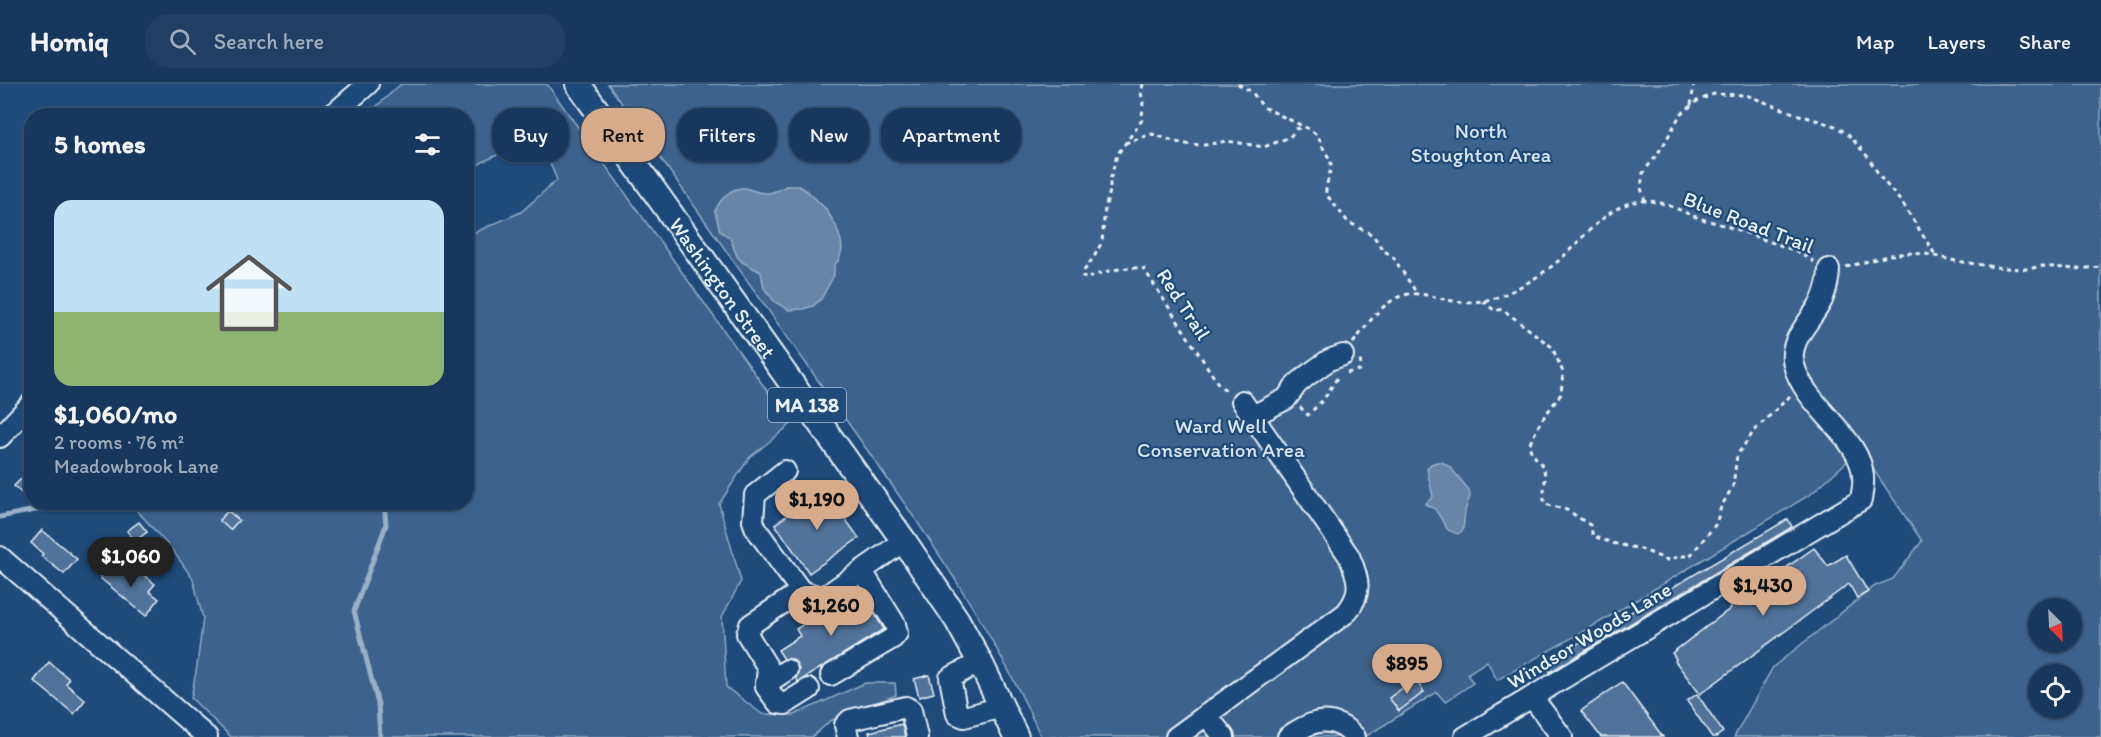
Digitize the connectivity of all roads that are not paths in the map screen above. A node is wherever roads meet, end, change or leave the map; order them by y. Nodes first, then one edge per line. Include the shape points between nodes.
1 (368, 84) edge
2 (578, 84) edge
3 (340, 108) edge
4 (1829, 269) road end
5 (1343, 355) dead end
6 (24, 412) edge
7 (0, 437) edge
8 (785, 471) dead end
9 (904, 541) junction
10 (0, 557) edge
11 (862, 571) junction
12 (801, 591) junction
13 (980, 662) junction
14 (787, 670) dead end
15 (831, 675) dead end
16 (766, 684) junction
17 (809, 689) dead end
18 (1533, 697) junction
19 (1002, 707) junction
20 (1206, 715) junction
21 (1009, 736) edge
22 (207, 737) edge
23 (848, 737) edge
24 (917, 737) edge
25 (1176, 737) edge
26 (1224, 737) edge
27 (1288, 737) edge
28 (1355, 737) edge
29 (1465, 737) edge
30 (1562, 737) edge

1 - 3 street
2 - 9 main road, Washington Street / MA 138
4 - 18 street, Windsor Woods Lane via 1822,300 1796,342 1794,365 1810,395 1846,438 1859,461 1864,476 1861,500
5 - 20 street via 1308,375 1289,396 1243,404 1348,556 1358,583 1357,598 1346,613
6 - 7 street
8 - 12 street via 755,495 754,525
9 - 11 street
9 - 13 main road, Washington Street / MA 138
10 - 22 street
11 - 12 street via 827,595 820,597
11 - 15 street via 896,624 897,633
12 - 16 street via 748,628 748,637 768,668
13 - 19 main road, Washington Street / MA 138
13 - 19 street via 950,678 957,714 964,717
14 - 16 street
16 - 17 street via 780,704
18 - 29 street, Windsor Woods Lane
18 - 30 street
19 - 21 main road, Washington Street / MA 138
20 - 25 street
20 - 26 street
23 - 24 street via 845,726 850,720 906,707 911,711
27 - 28 street via 1306,725 1322,721 1339,724

